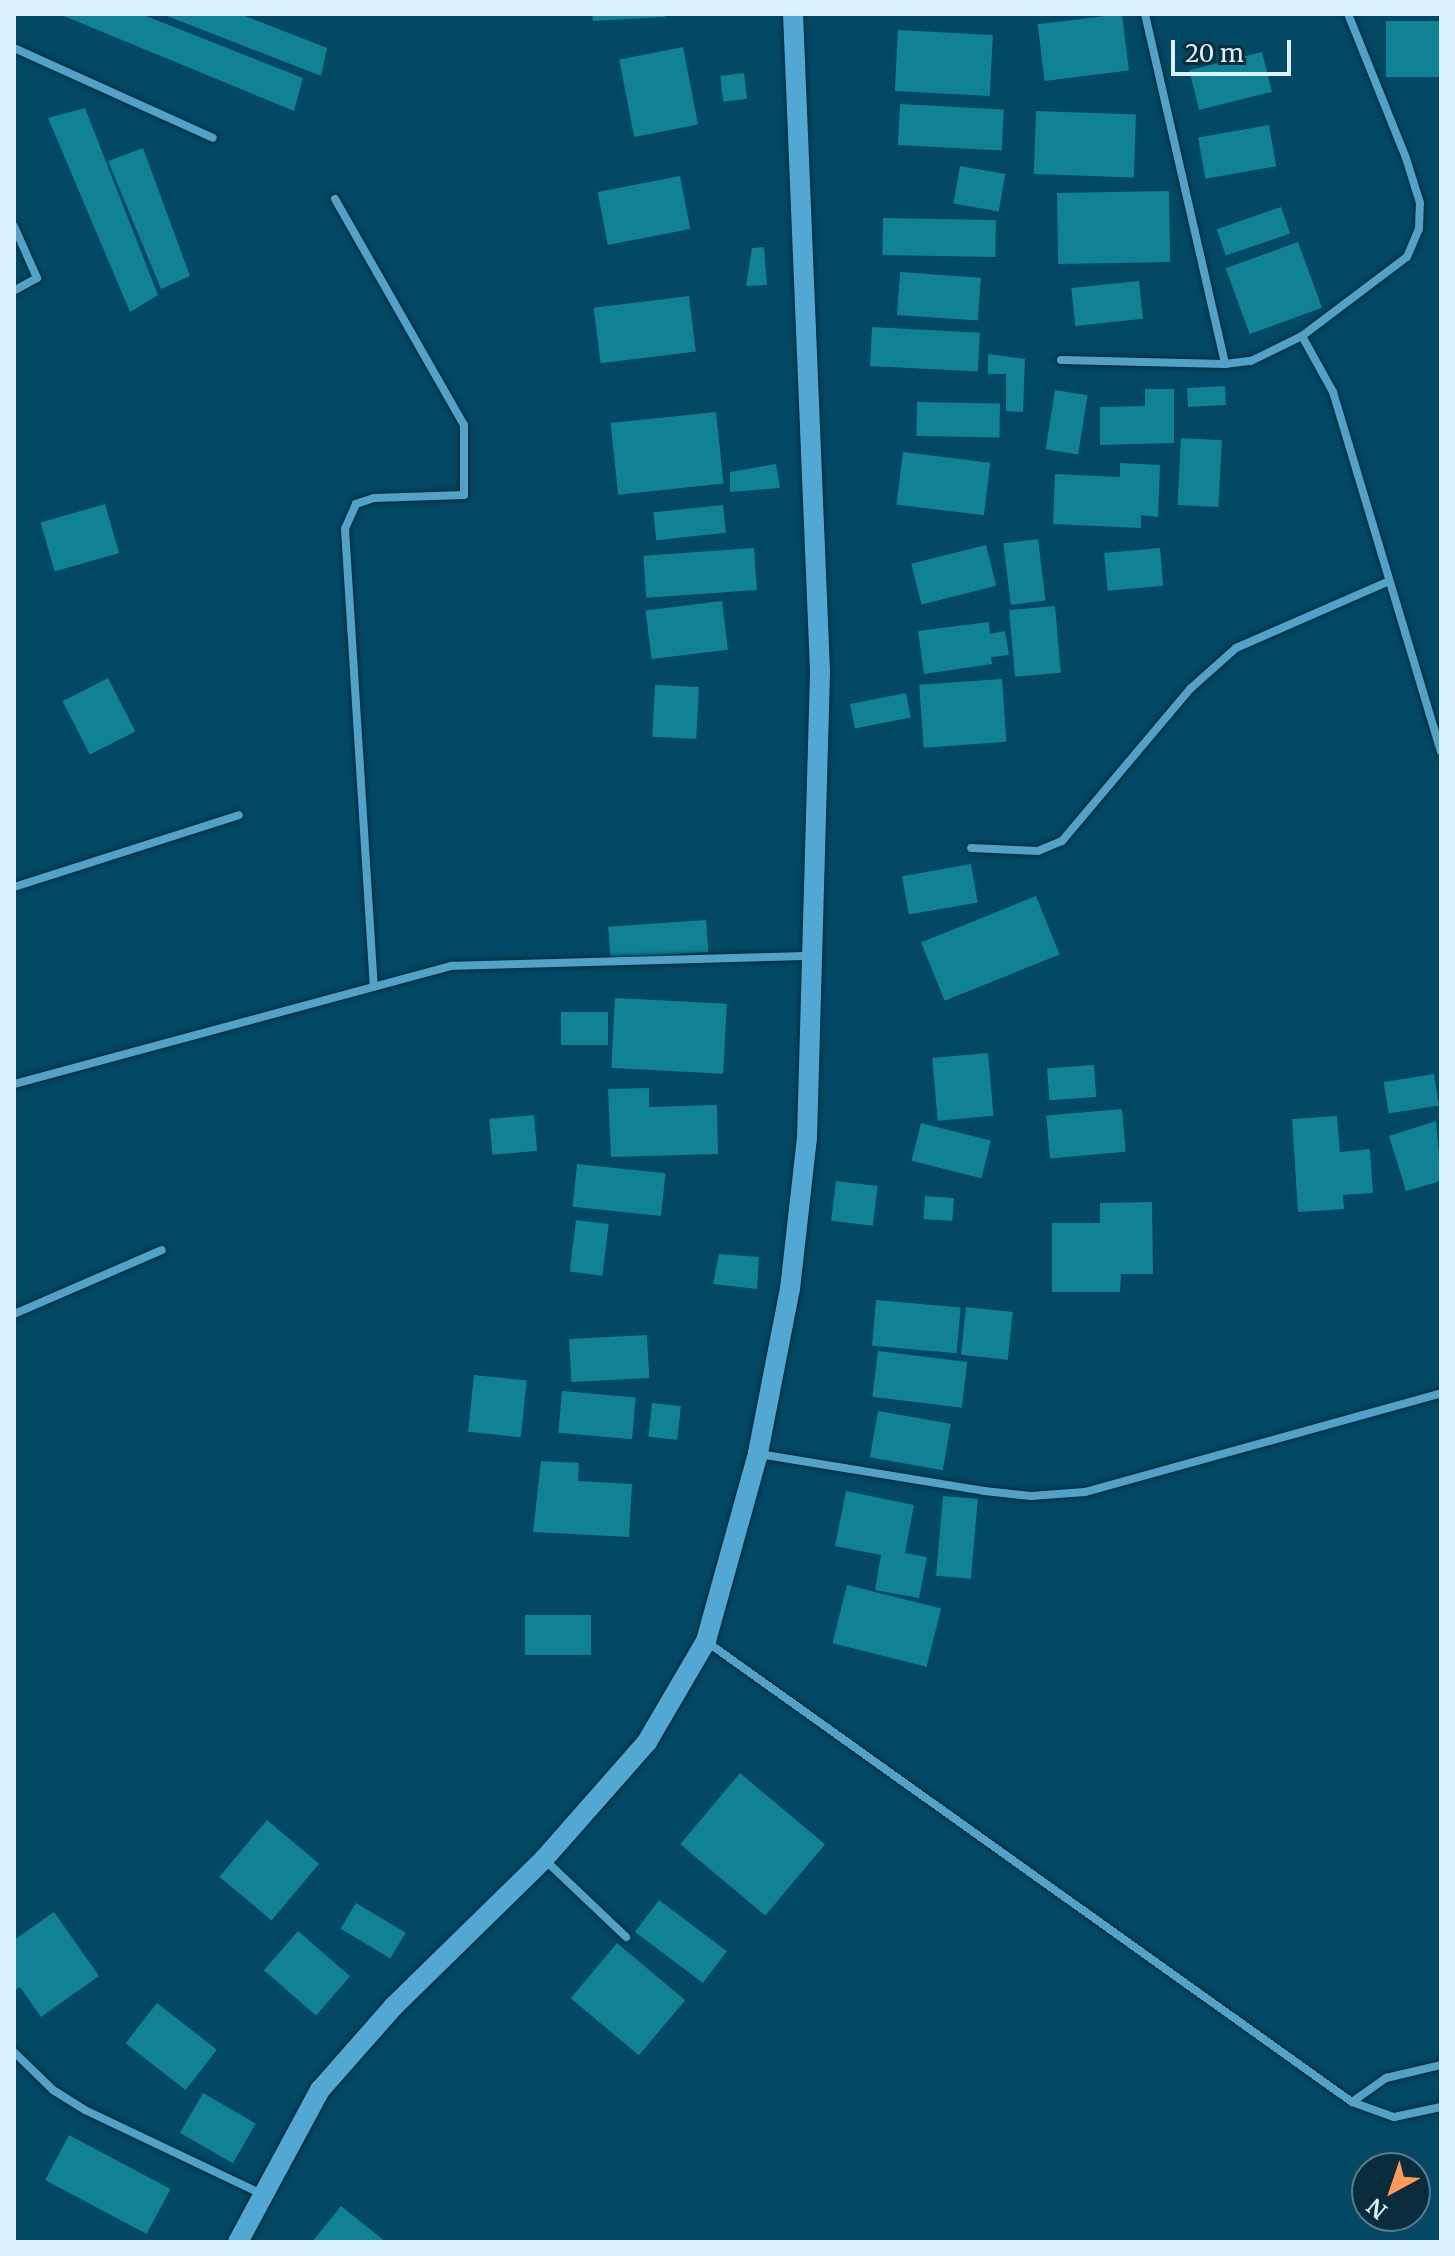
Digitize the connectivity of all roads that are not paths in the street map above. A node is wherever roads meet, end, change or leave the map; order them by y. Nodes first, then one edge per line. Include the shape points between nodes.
1 (793, 14) edge
2 (1145, 14) edge
3 (1348, 14) edge
4 (14, 48) edge
5 (213, 138) dead end
6 (335, 199) dead end
7 (14, 226) edge
8 (14, 291) edge
9 (1302, 336) junction
10 (1061, 360) dead end
11 (1225, 364) junction
12 (1389, 581) junction
13 (1441, 751) edge
14 (239, 815) dead end
15 (971, 848) dead end
16 (14, 887) edge
17 (810, 956) junction
18 (374, 986) junction
19 (14, 1084) edge
20 (162, 1250) dead end
21 (14, 1314) edge
22 (1441, 1393) edge
23 (758, 1453) junction
24 (706, 1641) junction
25 (544, 1859) junction
26 (626, 1937) dead end
27 (14, 2052) edge
28 (1441, 2065) edge
29 (1352, 2102) junction
30 (1441, 2107) edge
31 (262, 2194) junction
32 (238, 2242) edge

1 - 17 main road via 820,671
2 - 11 street
3 - 9 street via 1406,158 1420,203 1419,229 1407,257
4 - 5 street
6 - 18 street via 464,425 466,460 464,495 374,498 356,504 345,529
7 - 8 street via 37,278
9 - 11 street via 1251,361
9 - 12 street via 1333,392
10 - 11 street
12 - 13 street
12 - 15 street via 1236,648 1190,689 1062,841 1038,851
14 - 16 street
17 - 18 street via 451,966
17 - 23 main road via 807,1138 790,1289
18 - 19 street
20 - 21 street
22 - 23 street via 1085,1492 1031,1496 984,1491
23 - 24 main road
24 - 25 main road via 647,1742
24 - 29 street
25 - 26 street
25 - 31 main road via 361,2040 320,2090
27 - 31 street via 53,2090 85,2110
28 - 29 street via 1386,2078
29 - 30 street via 1394,2117
31 - 32 main road

